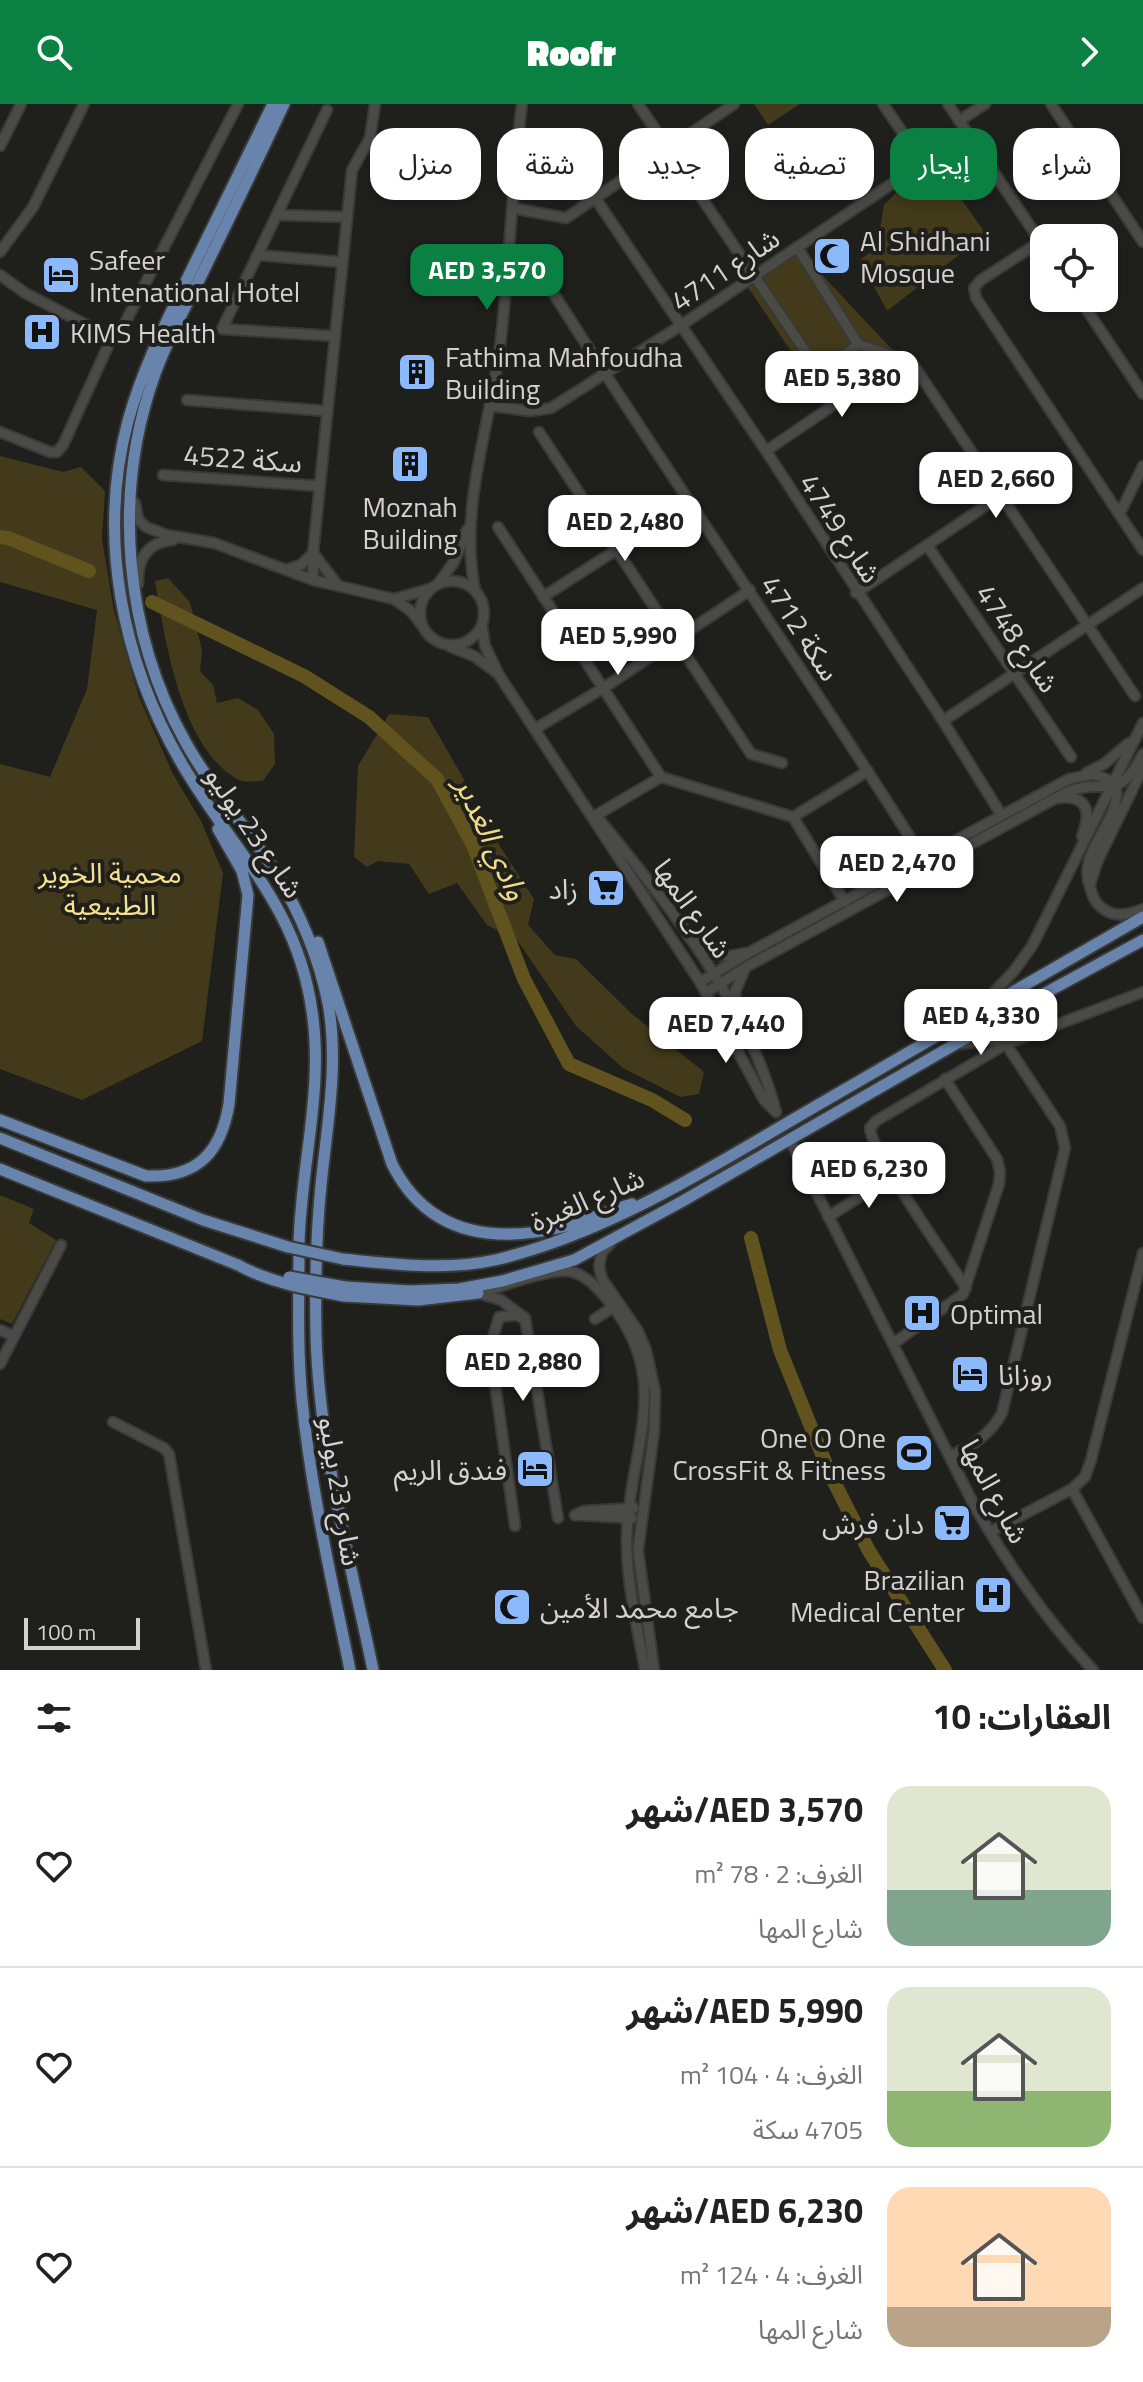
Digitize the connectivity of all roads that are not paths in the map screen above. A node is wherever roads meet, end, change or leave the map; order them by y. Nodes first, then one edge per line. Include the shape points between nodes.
1 (21, 104) edge
2 (84, 104) edge
3 (238, 104) edge
4 (273, 104) edge
5 (284, 104) edge
6 (375, 104) edge
7 (522, 104) edge
8 (638, 104) edge
9 (734, 104) edge
10 (883, 104) edge
11 (948, 104) edge
12 (985, 104) edge
13 (1051, 104) edge
14 (327, 110) dead end
15 (959, 121) junction
16 (654, 128) edge
17 (698, 128) edge
18 (0, 146) edge
19 (592, 200) edge
20 (596, 200) edge
21 (703, 200) edge
22 (513, 208) junction
23 (278, 215) junction
24 (347, 217) junction
25 (1030, 226) edge
26 (1143, 242) edge
27 (797, 247) junction
28 (1030, 251) edge
29 (0, 252) edge
30 (257, 255) junction
31 (342, 262) junction
32 (538, 269) dead end
33 (0, 275) edge
34 (754, 276) junction
35 (1088, 312) edge
36 (680, 326) junction
37 (113, 335) junction
38 (334, 336) junction
39 (858, 344) junction
40 (901, 359) junction
41 (603, 372) junction
42 (1143, 394) edge
43 (187, 400) dead end
44 (490, 406) junction
45 (327, 411) junction
46 (144, 413) junction
47 (0, 432) edge
48 (539, 432) dead end
49 (766, 451) junction
50 (1143, 466) edge
51 (163, 475) dead end
52 (319, 486) junction
53 (1000, 496) junction
54 (689, 503) junction
55 (1120, 513) junction
56 (469, 523) junction
57 (498, 527) dead end
58 (185, 539) junction
59 (927, 545) junction
60 (615, 549) junction
61 (1143, 550) edge
62 (313, 553) junction
63 (286, 570) junction
64 (313, 580) junction
65 (338, 585) junction
66 (434, 586) junction
67 (1143, 588) edge
68 (475, 590) junction
69 (750, 590) junction
70 (856, 593) junction
71 (543, 597) junction
72 (394, 599) junction
73 (421, 624) junction
74 (482, 626) junction
75 (1088, 627) junction
76 (677, 640) junction
77 (146, 643) junction
78 (449, 646) junction
79 (1015, 674) junction
80 (499, 675) junction
81 (605, 687) junction
82 (1135, 696) dead end
83 (943, 721) junction
84 (1141, 727) edge
85 (535, 729) junction
86 (1143, 754) edge
87 (1071, 757) dead end
88 (782, 763) dead end
89 (1143, 768) edge
90 (868, 771) junction
91 (1083, 774) junction
92 (661, 777) junction
93 (1114, 785) junction
94 (199, 793) junction
95 (1051, 800) junction
96 (1002, 816) junction
97 (593, 817) junction
98 (793, 817) junction
99 (923, 858) junction
100 (266, 859) junction
101 (1090, 887) junction
102 (845, 902) junction
103 (1054, 904) junction
104 (1143, 909) edge
105 (1143, 917) edge
106 (688, 935) junction
107 (1143, 940) edge
108 (752, 951) junction
109 (746, 967) junction
110 (713, 975) junction
111 (700, 982) junction
112 (719, 985) junction
113 (1143, 992) edge
114 (706, 993) junction
115 (1025, 1004) junction
116 (972, 1015) junction
117 (740, 1021) junction
118 (1006, 1044) junction
119 (957, 1045) junction
120 (945, 1079) junction
121 (0, 1120) edge
122 (0, 1138) edge
123 (793, 1146) dead end
124 (0, 1169) edge
125 (893, 1175) junction
126 (656, 1197) junction
127 (828, 1217) junction
128 (622, 1235) junction
129 (61, 1245) dead end
130 (1143, 1253) edge
131 (966, 1288) junction
132 (344, 1291) junction
133 (478, 1293) junction
134 (613, 1307) junction
135 (525, 1318) junction
136 (595, 1319) dead end
137 (0, 1330) edge
138 (14, 1336) junction
139 (894, 1343) junction
140 (0, 1364) edge
141 (113, 1422) dead end
142 (950, 1456) junction
143 (1072, 1489) junction
144 (628, 1512) junction
145 (641, 1514) junction
146 (558, 1518) dead end
147 (515, 1526) dead end
148 (990, 1532) junction
149 (1143, 1618) edge
150 (206, 1670) edge
151 (350, 1670) edge
152 (373, 1670) edge
153 (645, 1670) edge
154 (654, 1670) edge
155 (1093, 1670) edge

1 - 18 street
2 - 29 street via 33,207
3 - 37 street via 125,323
4 - 94 main road, شارع 23 يوليو via 162,332 128,420 116,489 123,614 151,705
5 - 46 main road, شارع 23 يوليو via 171,337
6 - 24 street via 370,138 352,170
7 - 22 street
8 - 16 street
9 - 17 street
10 - 27 street, 4711 شارع via 909,142 914,160 905,175
11 - 15 street
12 - 15 street
13 - 26 street
14 - 23 street
15 - 25 street
19 - 22 street via 566,218
20 - 36 street, 4749 شارع
21 - 34 street
22 - 44 street
23 - 24 street
23 - 30 street
24 - 31 street
27 - 34 street, 4711 شارع
27 - 39 street
28 - 55 street via 981,280 974,288 976,298
30 - 31 street
30 - 38 street via 222,329
31 - 38 street
32 - 41 street, سكة 4712
33 - 37 street via 25,293
34 - 36 street, 4711 شارع
34 - 39 street via 820,373
35 - 42 street
36 - 41 street, 4711 شارع
36 - 49 street, 4749 شارع
37 - 47 street via 57,452
38 - 45 street
39 - 40 street
40 - 49 street
40 - 53 street via 912,363
41 - 44 street, 4711 شارع via 551,408
41 - 54 street, سكة 4712
43 - 45 street
44 - 56 street
45 - 52 street
46 - 58 street via 134,510 146,527
46 - 77 main road, شارع 23 يوليو via 129,522 134,591
48 - 60 street
49 - 70 street, 4749 شارع
50 - 55 street
51 - 52 street, سكة 4522
52 - 62 street
53 - 59 street
53 - 75 street
54 - 60 street
54 - 69 street, سكة 4712
55 - 61 street
56 - 66 street via 454,562
56 - 68 street
57 - 71 street
58 - 63 street via 241,550
58 - 77 street via 153,545 141,561 138,579
59 - 70 street
59 - 79 street, 4748 شارع
60 - 71 street
60 - 76 street
62 - 63 street
62 - 64 street
62 - 65 street
63 - 64 street
64 - 65 street
65 - 72 street
66 - 68 street via 461,582
66 - 72 street
66 - 73 street via 421,605
67 - 75 street
68 - 74 street via 483,603
69 - 76 street
69 - 90 street, سكة 4712
70 - 83 street, 4749 شارع
71 - 81 street
72 - 73 street
73 - 78 street via 432,639
74 - 78 street via 469,641
74 - 80 street, شارع المها
75 - 79 street
75 - 82 street
76 - 81 street
76 - 88 street via 751,754
77 - 100 main road, شارع 23 يوليو via 186,743
78 - 80 street, شارع المها
79 - 83 street
79 - 87 street, 4748 شارع
80 - 85 street, شارع المها
81 - 85 street
81 - 92 street
83 - 96 street, 4749 شارع
84 - 91 street via 1114,757
84 - 93 street
85 - 97 street, شارع المها
86 - 93 street via 1129,777
89 - 101 street
90 - 98 street
90 - 99 street, سكة 4712
91 - 93 street via 1098,774
91 - 96 street
92 - 97 street
92 - 98 street
93 - 95 street via 1076,788
93 - 101 street via 1115,803 1087,866
93 - 103 street
94 - 121 main road via 236,858 248,895 229,1104 219,1141 194,1167 146,1176
94 - 151 main road, شارع 23 يوليو via 269,891 308,982 317,1061 299,1239 301,1383 314,1486
95 - 103 street via 1076,798 1087,818
95 - 109 street
96 - 99 street
97 - 106 street, شارع المها
97 - 111 street, شارع المها
98 - 102 street
99 - 102 street
100 - 126 main road via 285,876 318,942 392,1164 418,1202 459,1228 505,1234 568,1226
100 - 152 main road, شارع 23 يوليو via 312,946 328,1006 332,1076 320,1196 316,1339 339,1522
101 - 104 street via 1094,901 1112,913
102 - 108 street
103 - 116 street via 1024,959
105 - 116 main road, شارع الغبرة
106 - 108 street via 718,957
106 - 110 street, شارع المها
107 - 115 main road, شارع الغبرة
108 - 110 street
109 - 112 street
109 - 117 street via 735,996
110 - 111 street
110 - 112 street, شارع المها
111 - 114 street, شارع المها
112 - 114 street
112 - 117 street, شارع المها
113 - 118 street
114 - 117 street, شارع المها via 764,1100 776,1112
115 - 118 street
115 - 119 main road, شارع الغبرة
116 - 126 main road, شارع الغبرة
118 - 119 street via 990,1040
118 - 120 street
118 - 142 street via 1060,1126 1065,1148 1002,1413 973,1445
119 - 128 main road, شارع الغبرة
120 - 125 street via 870,1128
120 - 131 street via 999,1166 999,1184
122 - 126 main road, شارع الغبرة, bridge via 203,1220 343,1259 428,1266 492,1261 582,1232
123 - 127 street, شارع المها
124 - 132 main road, شارع الغبرة, bridge via 238,1265
125 - 127 street
125 - 131 street
127 - 139 street, شارع المها
128 - 132 main road, شارع الغبرة via 574,1260 502,1281 459,1289
128 - 145 street via 602,1252 599,1266 602,1279 638,1331 652,1370 656,1412
129 - 138 street
130 - 143 street via 1089,1469
131 - 139 street via 959,1300
132 - 133 main road via 418,1300
133 - 134 street via 568,1271 598,1288
133 - 135 street via 501,1300
134 - 136 street
134 - 144 street via 639,1359 645,1397
135 - 146 street
135 - 147 street via 499,1317 490,1348
137 - 138 street
138 - 140 street
139 - 142 street, شارع المها
141 - 150 street via 169,1454
142 - 148 street, شارع المها
143 - 148 street
143 - 149 street
144 - 145 street
144 - 153 street via 629,1572
145 - 154 street via 639,1565
148 - 155 street, شارع المها via 1041,1609

